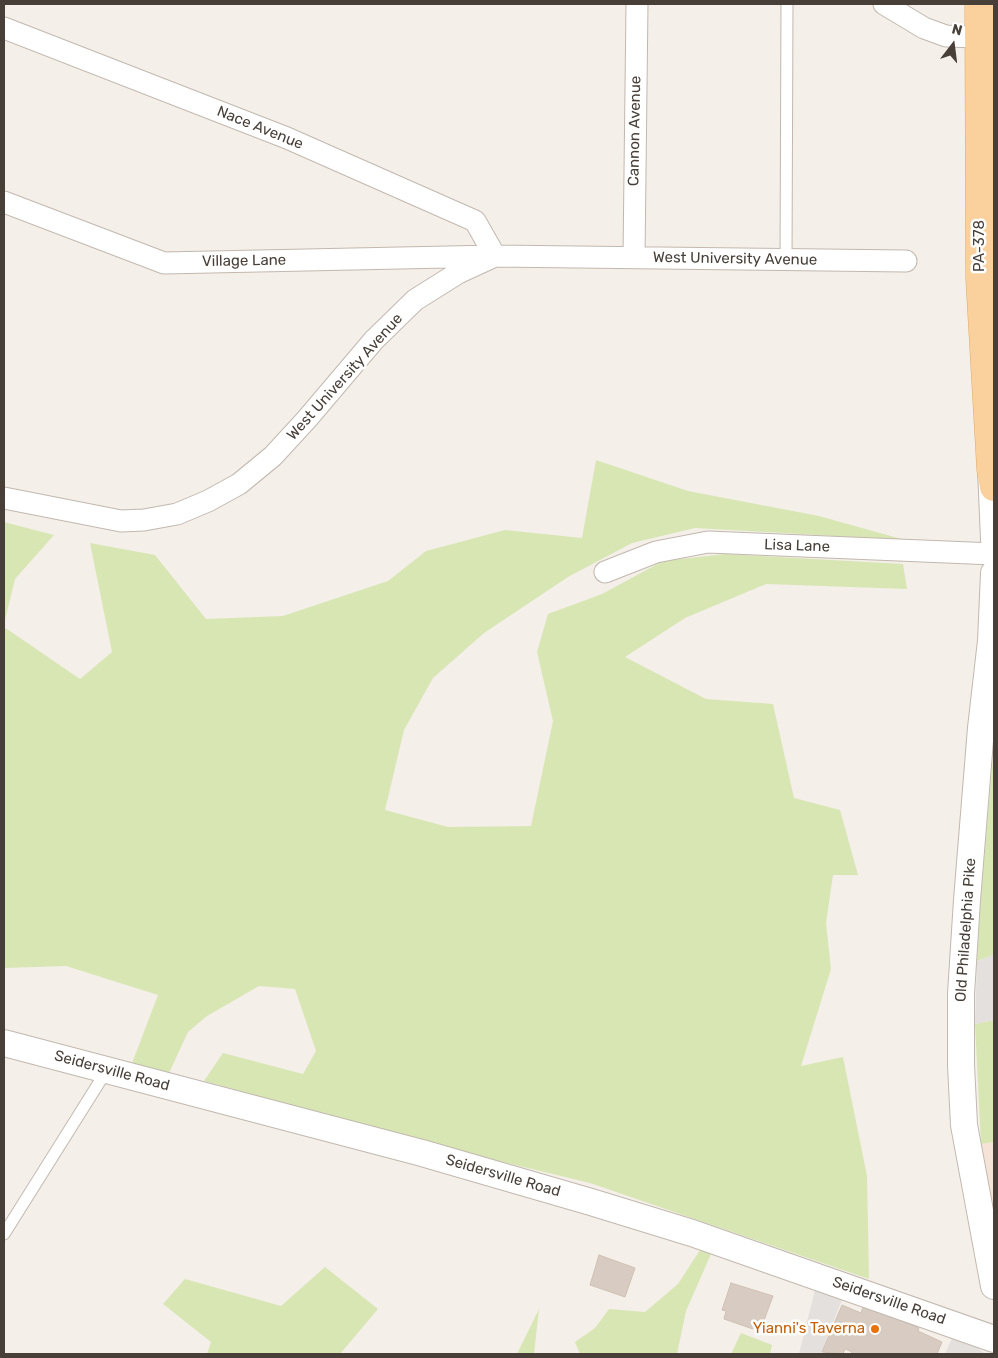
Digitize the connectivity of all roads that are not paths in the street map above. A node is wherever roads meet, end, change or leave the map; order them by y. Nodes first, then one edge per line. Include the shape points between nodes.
1 (637, 4) edge
2 (786, 4) edge
3 (884, 4) edge
4 (979, 4) edge
5 (4, 28) edge
6 (986, 36) edge
7 (986, 86) edge
8 (4, 202) edge
9 (495, 256) junction
10 (634, 257) junction
11 (786, 260) junction
12 (906, 261) dead end
13 (987, 281) edge
14 (992, 478) edge
15 (4, 498) edge
16 (994, 540) edge
17 (994, 554) edge
18 (605, 572) dead end
19 (994, 573) edge
20 (4, 1043) edge
21 (107, 1070) junction
22 (4, 1234) edge
23 (994, 1286) edge
24 (994, 1339) edge

1 - 10 street, Cannon Avenue
2 - 11 lane
3 - 6 street via 924,28 946,36
4 - 6 main road, PA-378
5 - 9 street, Nace Avenue via 287,138 475,221
6 - 7 main road, PA-378
7 - 13 main road, PA-378
8 - 9 street, Village Lane via 164,263
9 - 10 street, West University Avenue
9 - 15 street, West University Avenue via 458,273 415,300 374,340 273,456 239,484 208,501 177,514 121,520
10 - 11 street, West University Avenue
11 - 12 street, West University Avenue
13 - 14 main road, PA-378
14 - 16 street
17 - 18 street, Lisa Lane via 708,542 656,552
19 - 23 street, Old Philadelphia Pike via 961,994 964,1125
20 - 21 street, Seidersville Road
21 - 22 lane
21 - 24 street, Seidersville Road via 422,1153 610,1208 692,1233

